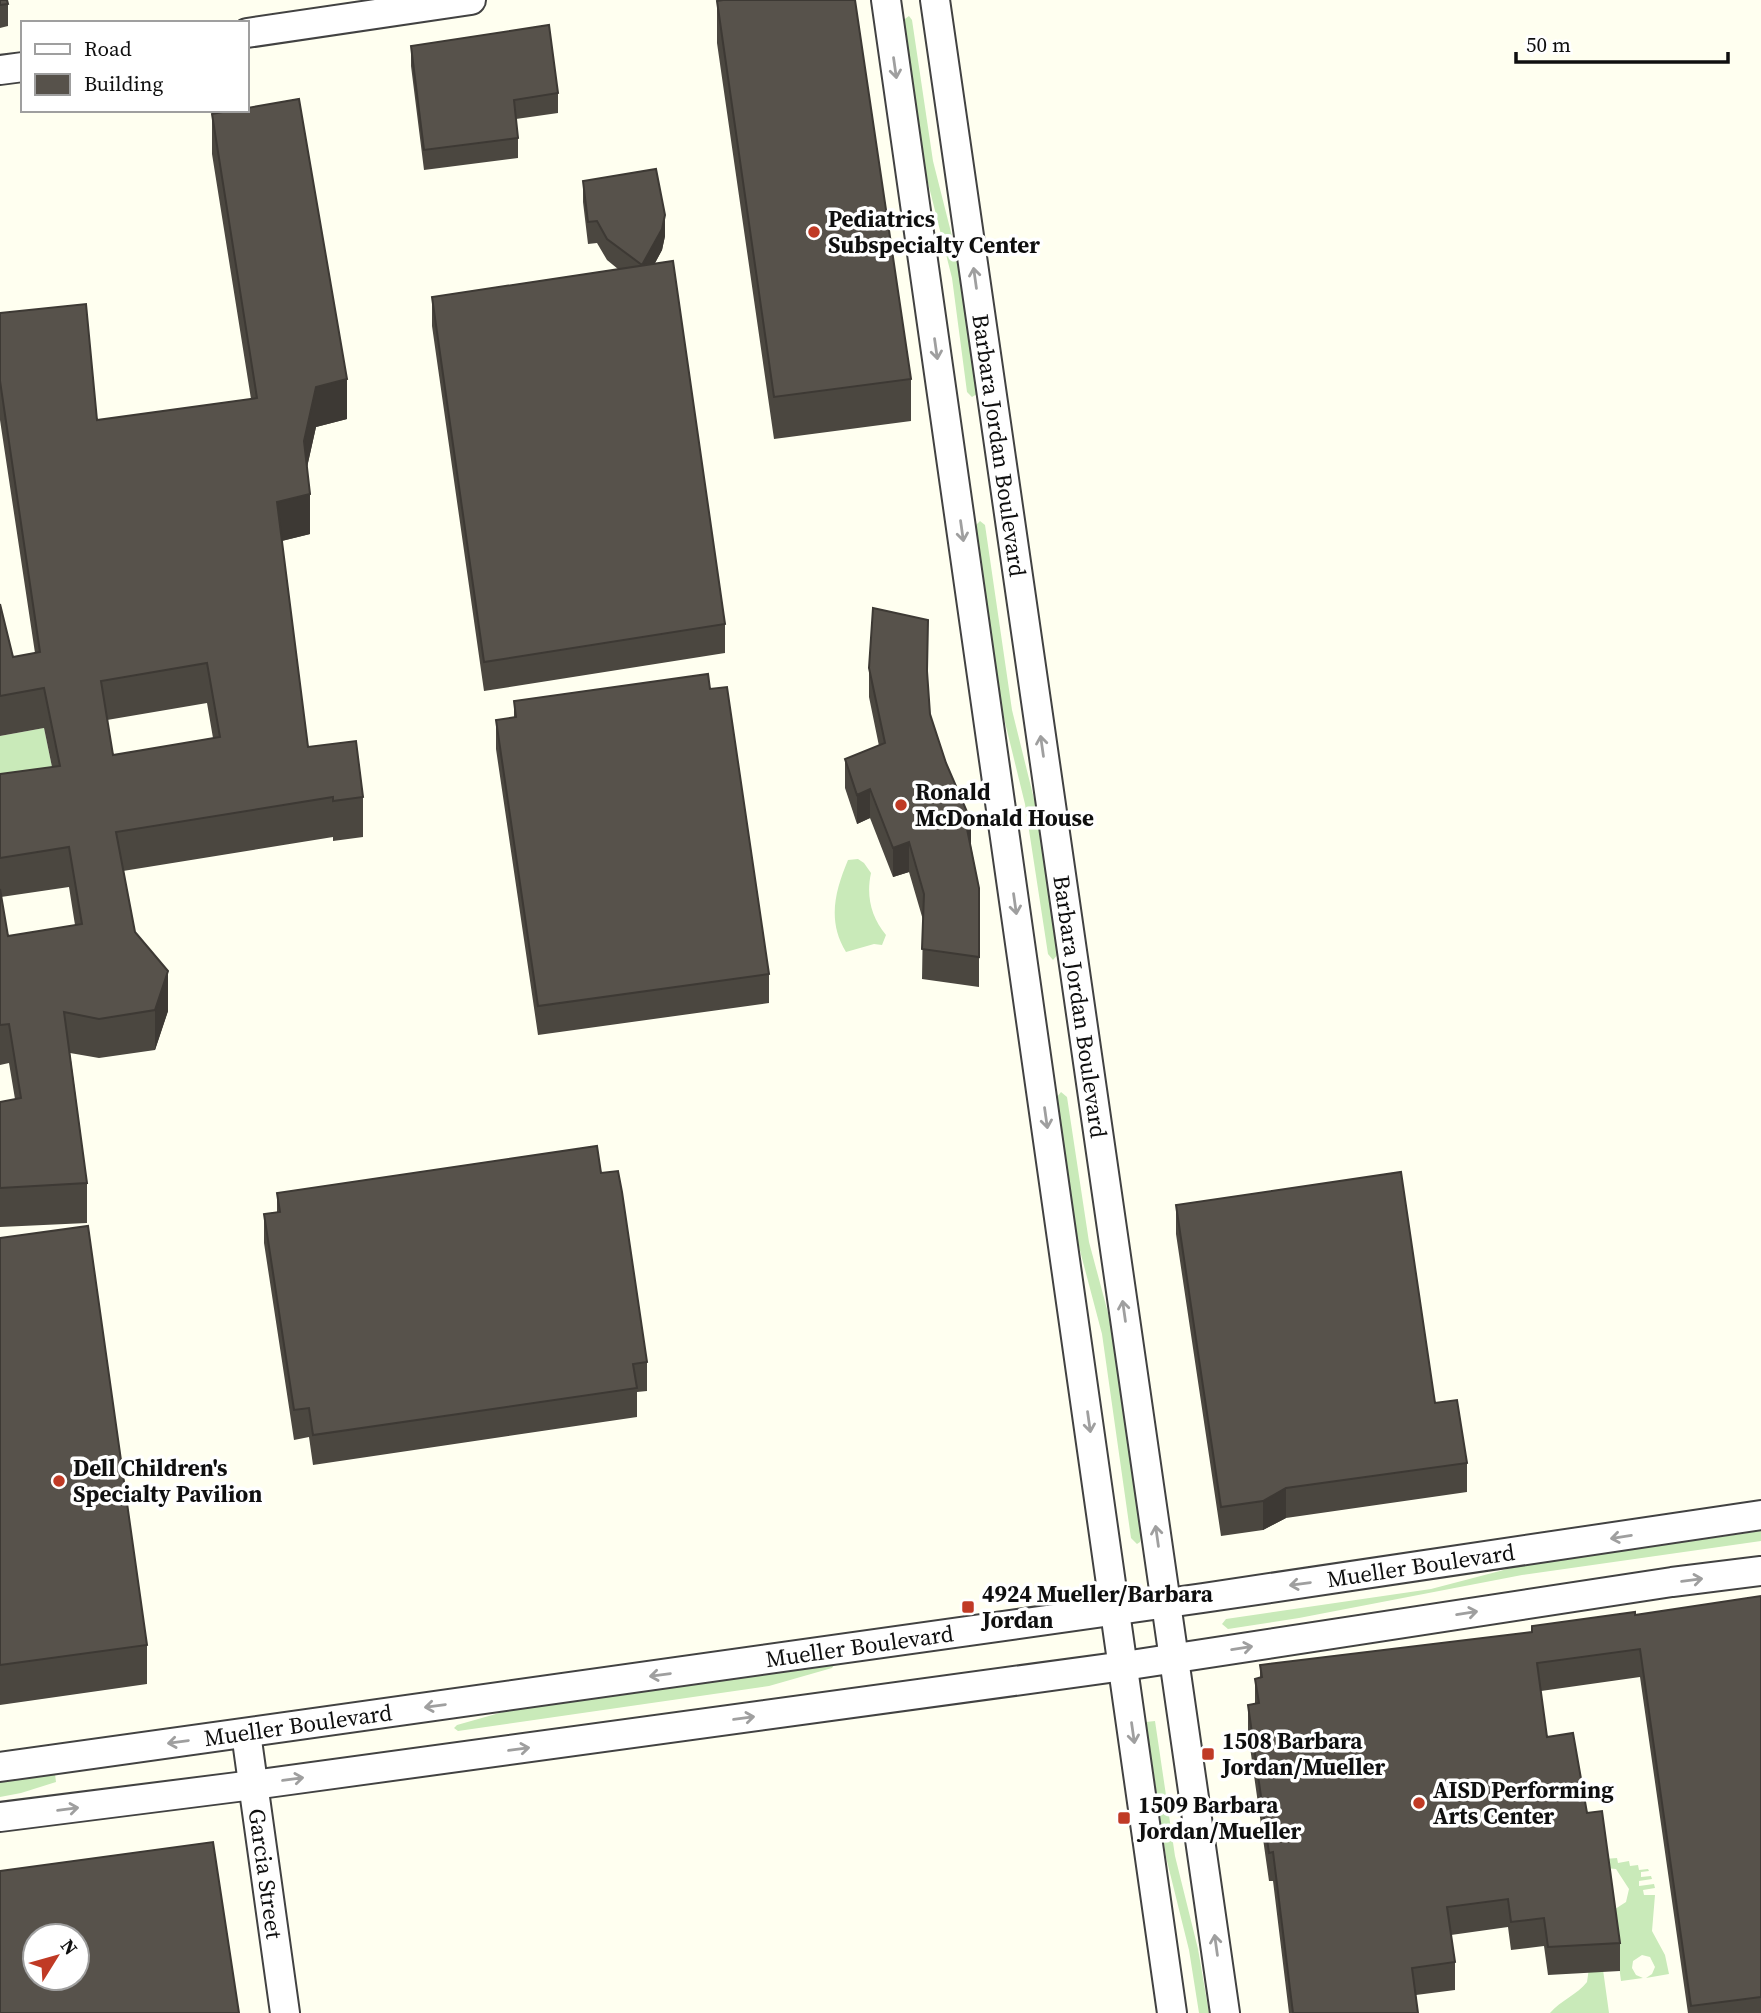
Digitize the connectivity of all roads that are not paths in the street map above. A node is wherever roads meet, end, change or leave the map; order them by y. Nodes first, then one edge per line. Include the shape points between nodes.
1 (471, 0) edge
2 (886, 0) edge
3 (936, 0) edge
4 (248, 33) edge
5 (21, 67) edge
6 (0, 71) edge
7 (1761, 1515) edge
8 (1761, 1571) edge
9 (1166, 1603) junction
10 (1116, 1610) junction
11 (1174, 1658) junction
12 (1124, 1666) junction
13 (246, 1733) junction
14 (0, 1767) edge
15 (253, 1785) junction
16 (0, 1818) edge
17 (285, 2013) edge
18 (1172, 2013) edge
19 (1225, 2013) edge

1 - 4 street
2 -> 10 street
9 -> 3 street, Barbara Jordan Boulevard
5 - 6 street
7 -> 9 street, Mueller Boulevard
11 -> 8 street
9 - 10 street, Mueller Boulevard
9 - 11 street, Barbara Jordan Boulevard
10 - 12 street
10 -> 13 street, Mueller Boulevard
11 - 12 street
19 -> 11 street, Barbara Jordan Boulevard
15 -> 12 street
12 -> 18 street
13 -> 14 street, Mueller Boulevard
13 - 15 street, Garcia Street
16 -> 15 street
15 - 17 street, Garcia Street

